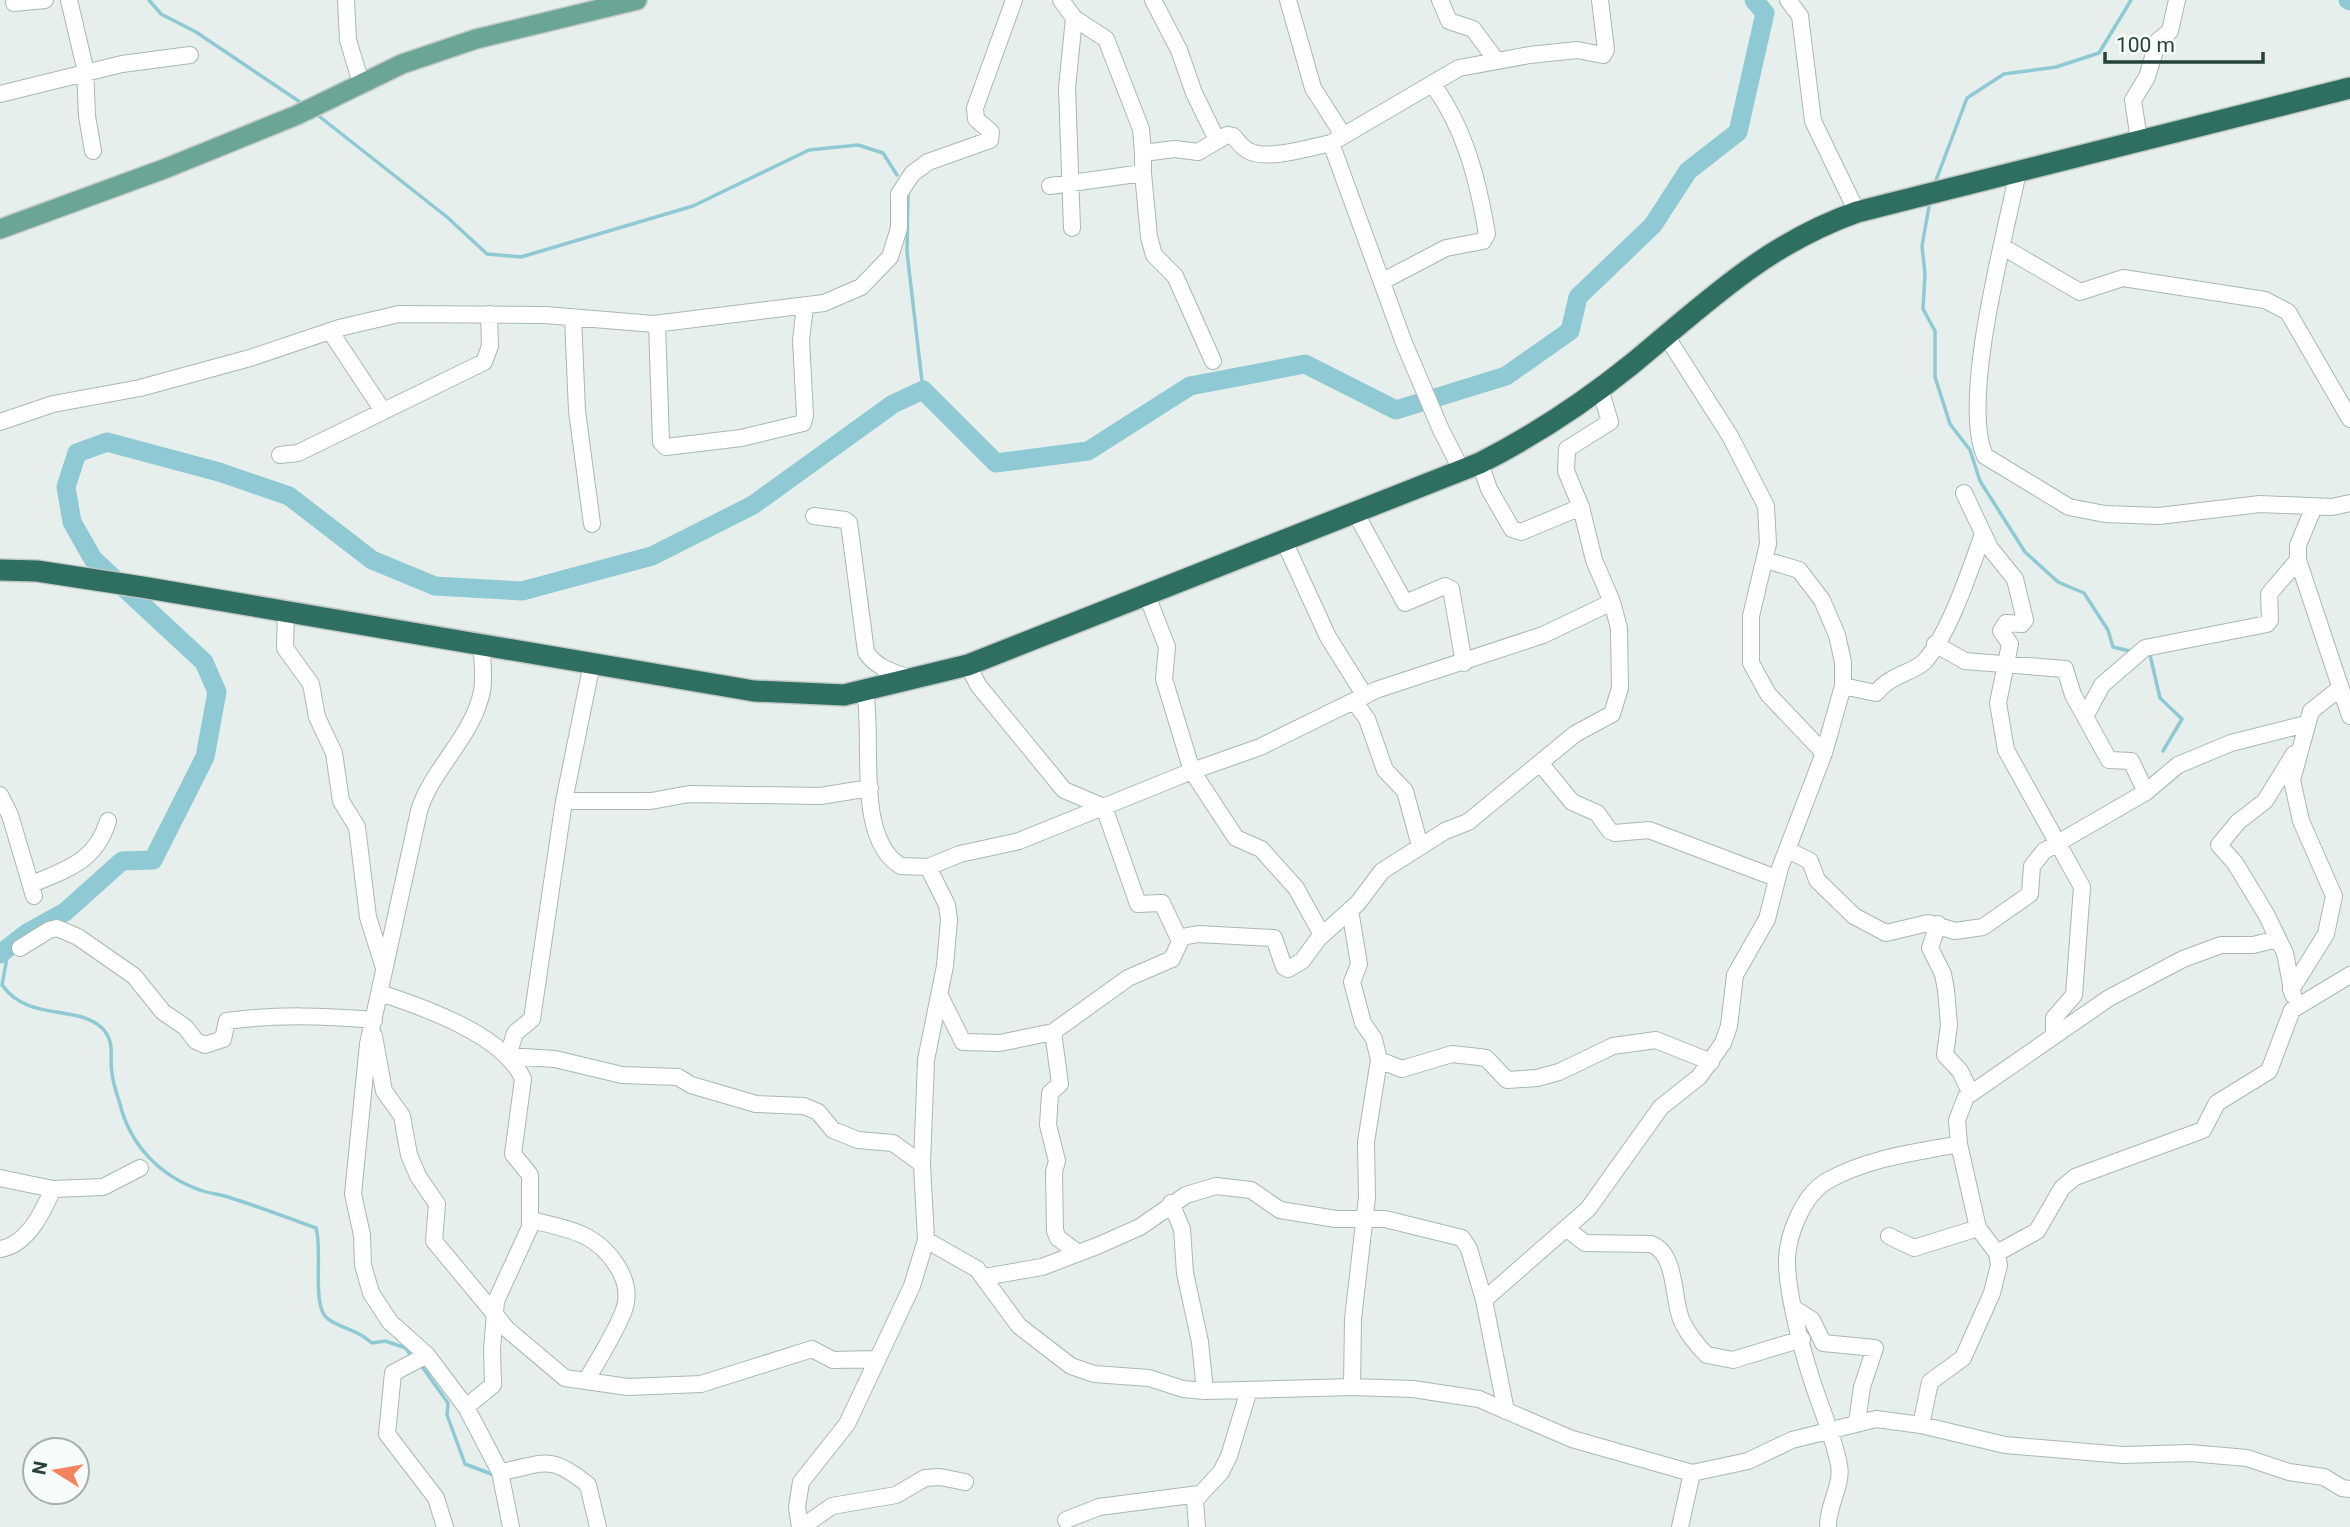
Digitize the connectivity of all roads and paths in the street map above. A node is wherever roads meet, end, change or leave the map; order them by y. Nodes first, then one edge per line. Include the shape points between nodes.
1 (45, 0) edge
2 (69, 0) edge
3 (346, 0) edge
4 (637, 0) edge
5 (1014, 0) edge
6 (1061, 0) edge
7 (1153, 0) edge
8 (1288, 0) edge
9 (1440, 0) edge
10 (1600, 0) edge
11 (1788, 0) edge
12 (2177, 0) edge
13 (15, 2) edge
14 (0, 15) edge
15 (1074, 18) junction
16 (190, 55) dead end
17 (1496, 60) junction
18 (85, 74) junction
19 (361, 83) junction
20 (1433, 85) junction
21 (2350, 88) edge
22 (0, 94) edge
23 (1337, 139) junction
24 (1217, 140) junction
25 (2139, 140) junction
26 (93, 151) dead end
27 (1143, 153) junction
28 (1143, 173) junction
29 (2018, 173) junction
30 (1070, 184) junction
31 (1050, 186) dead end
32 (1857, 212) junction
33 (1072, 228) dead end
34 (0, 229) edge
35 (2003, 247) junction
36 (1383, 281) junction
37 (805, 306) junction
38 (489, 314) junction
39 (573, 317) junction
40 (657, 324) junction
41 (330, 331) junction
42 (1665, 334) junction
43 (1213, 361) dead end
44 (1600, 388) junction
45 (383, 411) junction
46 (2350, 419) edge
47 (0, 422) edge
48 (280, 455) dead end
49 (1471, 467) junction
50 (1964, 493) dead end
51 (2350, 503) edge
52 (1581, 507) junction
53 (2314, 507) junction
54 (1356, 514) junction
55 (814, 516) dead end
56 (592, 524) dead end
57 (1983, 534) junction
58 (1284, 541) junction
59 (1766, 560) junction
60 (2298, 560) junction
61 (0, 569) edge
62 (1146, 593) junction
63 (1612, 602) junction
64 (286, 612) junction
65 (481, 642) junction
66 (1935, 644) junction
67 (592, 663) junction
68 (1464, 663) junction
69 (968, 664) junction
70 (2006, 665) junction
71 (915, 680) junction
72 (1843, 686) junction
73 (2339, 689) junction
74 (865, 691) junction
75 (1360, 699) junction
76 (2086, 715) junction
77 (2350, 716) edge
78 (2304, 732) junction
79 (1824, 752) junction
80 (1540, 763) junction
81 (1192, 771) junction
82 (870, 788) junction
83 (2146, 792) junction
84 (0, 795) edge
85 (564, 801) junction
86 (1104, 807) junction
87 (108, 821) dead end
88 (2057, 843) junction
89 (1420, 846) junction
90 (1788, 850) junction
91 (928, 867) junction
92 (1776, 878) junction
93 (1350, 910) junction
94 (1938, 925) junction
95 (1322, 935) junction
96 (1179, 939) junction
97 (2278, 939) junction
98 (20, 948) dead end
99 (384, 971) junction
100 (2350, 975) edge
101 (380, 993) junction
102 (940, 996) junction
103 (2293, 998) junction
104 (373, 1023) junction
105 (1053, 1032) junction
106 (2054, 1034) junction
107 (508, 1056) junction
108 (1379, 1060) junction
109 (1711, 1062) junction
110 (1970, 1092) junction
111 (1959, 1144) junction
112 (922, 1164) junction
113 (140, 1168) dead end
114 (0, 1178) edge
115 (53, 1189) junction
116 (1171, 1203) junction
117 (1363, 1219) junction
118 (531, 1220) junction
119 (1978, 1228) junction
120 (1567, 1229) junction
121 (1889, 1236) dead end
122 (926, 1240) junction
123 (0, 1249) edge
124 (1078, 1253) junction
125 (1997, 1253) junction
126 (984, 1277) junction
127 (1484, 1300) junction
128 (1795, 1309) junction
129 (494, 1313) junction
130 (1802, 1339) junction
131 (427, 1355) junction
132 (876, 1359) junction
133 (586, 1381) junction
134 (1352, 1387) junction
135 (1248, 1390) junction
136 (1205, 1391) junction
137 (466, 1407) junction
138 (1506, 1410) junction
139 (1857, 1422) junction
140 (1921, 1425) junction
141 (1830, 1429) junction
142 (500, 1472) junction
143 (1692, 1473) junction
144 (965, 1482) dead end
145 (2350, 1489) edge
146 (1199, 1494) junction
147 (1066, 1520) dead end
148 (445, 1527) edge
149 (511, 1527) edge
150 (598, 1527) edge
151 (801, 1527) edge
152 (1197, 1527) edge
153 (1680, 1527) edge
154 (1828, 1527) edge

1 - 13 street
2 - 18 street
3 - 19 street via 346,30
4 - 19 main road via 476,39
5 - 37 street via 975,108 976,118 991,132 990,140 928,162 912,174 899,194 899,228 890,257 861,287
6 - 15 street
7 - 24 street
8 - 23 street via 1313,88
9 - 17 street via 1449,21 1473,29
10 - 17 street via 1603,55 1577,50
11 - 32 street via 1800,16 1814,121
12 - 25 street via 2170,31 2156,45 2147,77 2133,100
13 - 14 street
15 - 27 street via 1107,39 1141,129
15 - 30 street via 1067,92
16 - 18 street
17 - 20 street via 1459,68
18 - 22 street
18 - 26 street
19 - 34 main road via 297,115 127,184
20 - 23 street
20 - 36 street via 1451,111 1473,166 1487,234 1483,241 1446,248
21 - 25 highway
23 - 24 street via 1267,154 1245,150 1230,135
23 - 36 street
24 - 27 street via 1198,152
25 - 29 highway
27 - 28 street
28 - 30 street
28 - 43 street via 1154,256 1179,283
29 - 32 highway
29 - 35 street
30 - 31 street
30 - 33 street
32 - 42 highway via 1789,241
35 - 46 street via 2080,292 2123,278 2278,305 2288,312
35 - 53 street via 1978,385 1985,456 2057,500 2085,511 2158,516 2259,504
36 - 49 street via 1433,412
37 - 40 street
37 - 40 street via 803,423 666,447 662,442
38 - 39 street
38 - 41 street via 399,314
38 - 45 street via 491,346 484,362
39 - 40 street
39 - 56 street via 577,411
41 - 45 street
41 - 47 street via 140,388 53,404
42 - 44 highway
42 - 59 street via 1760,491 1769,523
44 - 49 highway via 1543,429
44 - 52 street via 1610,422 1565,452 1566,471
45 - 48 street via 298,453
49 - 52 street via 1516,531
49 - 54 highway
50 - 57 street
51 - 53 street
52 - 63 street via 1594,560
53 - 60 street via 2298,545
54 - 58 highway
54 - 68 street via 1405,603 1445,586 1451,589
55 - 71 street via 845,520 852,528 866,652 883,668
57 - 66 street
57 - 70 street via 2015,579 2025,620 2006,623 2001,631 2010,644
58 - 62 highway
58 - 75 street
59 - 72 street via 1795,567 1822,600 1837,635
59 - 79 street via 1751,616 1751,663 1768,694
60 - 73 street
60 - 76 street via 2269,594 2267,624 2139,653 2102,685
61 - 64 highway via 37,571
62 - 69 highway
62 - 81 street via 1167,647 1164,679
63 - 68 street via 1543,635
63 - 80 street via 1619,628 1620,681 1614,711
64 - 65 highway
64 - 99 street via 285,648 311,684 317,717 334,753 341,801 357,827 368,917
65 - 67 highway
65 - 99 street via 481,697 463,738 422,803
66 - 70 street via 1965,661
66 - 72 street via 1922,664 1886,681 1876,693
67 - 74 highway via 754,691 844,695
67 - 85 street
68 - 75 street
69 - 71 highway
69 - 86 street via 978,685 1064,790
70 - 76 street via 2065,669 2073,695
70 - 88 street via 1998,703 2006,750
71 - 74 highway
72 - 79 street
73 - 77 street
73 - 78 street via 2315,705
74 - 82 street via 870,713
75 - 81 street via 1260,747
75 - 89 street via 1385,769 1405,790
76 - 83 street via 2109,760 2131,761
78 - 83 street via 2202,754 2178,765
78 - 97 street via 2265,801 2219,842
78 - 103 street via 2292,788 2301,821 2334,896 2326,934
79 - 90 street
80 - 89 street via 1468,822
80 - 92 street via 1572,802 1597,813 1610,831 1649,830
81 - 86 street
81 - 95 street via 1237,838 1261,849 1296,888
82 - 85 street via 820,796 689,794 651,801
82 - 91 street via 877,833 887,856 901,866
83 - 88 street
84 - 87 street via 33,890 90,855 103,838
85 - 107 street via 531,1019 515,1033
86 - 91 street via 1018,841 953,856
86 - 96 street via 1139,904 1162,903
88 - 94 street via 2033,864 2029,894 1987,926 1955,930
88 - 106 street via 2082,890 2074,995 2054,1018
89 - 93 street via 1382,871
90 - 92 street
90 - 94 street via 1810,861 1816,880 1854,916 1879,931
91 - 102 street via 948,913
92 - 109 street via 1767,919 1735,975 1727,1035
93 - 95 street
93 - 108 street via 1359,964 1352,982
94 - 110 street via 1930,948 1946,990 1949,1025 1945,1055
95 - 96 street via 1302,961 1288,969 1274,938 1198,934
96 - 105 street via 1172,959 1128,978
97 - 103 street
97 - 106 street via 2221,945 2183,959
98 - 104 street via 57,928 85,941 134,976 163,1012 205,1045 223,1040 227,1021 260,1016 315,1015
99 - 101 street
100 - 103 street
101 - 104 street
101 - 107 street via 432,1011
102 - 105 street via 967,1044 1008,1042
102 - 112 street via 926,1060
103 - 125 street via 2269,1071 2217,1103 2203,1130 2076,1177 2062,1188 2037,1231
104 - 129 street via 384,1091 402,1116 409,1155 437,1204 434,1241
104 - 131 street via 352,1185 363,1265 378,1306 400,1333
105 - 124 street via 1060,1082 1050,1093 1048,1120 1057,1161 1055,1231
106 - 110 street
107 - 112 street via 555,1059 622,1075 678,1077 756,1104 804,1106 818,1112 832,1129 858,1139 893,1143
107 - 118 street via 523,1079 513,1154 530,1175
108 - 109 street via 1402,1069 1452,1055 1479,1057 1486,1058 1507,1080 1537,1078 1613,1046 1656,1040
108 - 117 street via 1366,1142
109 - 120 street via 1661,1107 1602,1192
110 - 111 street via 1960,1106
111 - 119 street
111 - 128 street via 1877,1160 1822,1184 1804,1205 1788,1252
112 - 122 street
113 - 115 street via 103,1187
114 - 115 street
115 - 123 street via 37,1220 16,1244
116 - 117 street via 1199,1189 1235,1186 1251,1190 1280,1210
116 - 124 street via 1140,1227
116 - 136 street via 1182,1228 1183,1265 1200,1342
117 - 127 street via 1385,1219 1462,1238
117 - 134 street
118 - 129 street via 521,1251 503,1280
118 - 133 street via 586,1236 622,1275 624,1309
119 - 121 street via 1914,1248
119 - 125 street
120 - 127 street
120 - 130 street via 1586,1242 1660,1248 1667,1258 1684,1324 1707,1355 1733,1360
122 - 126 street via 967,1262
122 - 132 street via 912,1286
124 - 126 street via 1042,1267
125 - 140 street via 1995,1285 1970,1347 1963,1358 1930,1382
126 - 136 street via 1019,1326 1071,1366 1094,1374 1149,1378
127 - 138 street
128 - 130 street
128 - 139 street via 1812,1320 1823,1343 1875,1348
129 - 133 street via 561,1376
129 - 137 street via 493,1385
130 - 141 street
131 - 137 street
131 - 148 street via 393,1373 387,1434 436,1498
132 - 133 street via 833,1360 813,1349 701,1384 635,1387
132 - 151 street via 847,1424 801,1482 797,1507
134 - 135 street
134 - 138 street via 1429,1391 1479,1399
135 - 136 street
135 - 146 street via 1229,1456 1221,1472
137 - 142 street
138 - 143 street via 1583,1443
139 - 140 street via 1876,1419
139 - 141 street
140 - 145 street via 2005,1445 2123,1455 2190,1453 2247,1458 2289,1472 2324,1477
141 - 143 street via 1792,1440 1748,1461
141 - 154 street via 1840,1468
142 - 149 street
142 - 150 street via 540,1462 558,1466 588,1485
143 - 153 street
144 - 151 street via 925,1478 896,1495 832,1506
146 - 147 street via 1099,1507
146 - 152 street via 1195,1500

